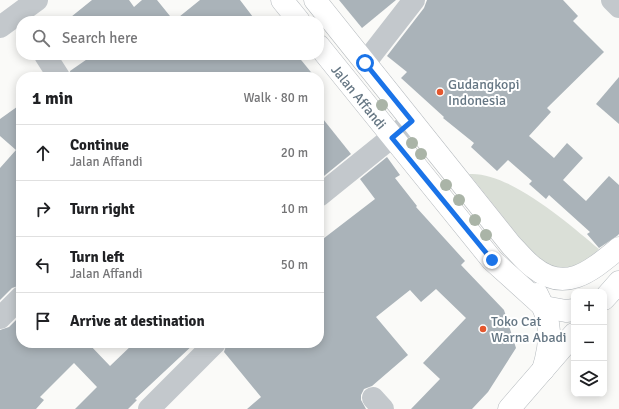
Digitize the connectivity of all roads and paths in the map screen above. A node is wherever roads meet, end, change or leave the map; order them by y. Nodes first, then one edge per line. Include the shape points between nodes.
1 (38, 0) edge
2 (282, 0) edge
3 (315, 0) edge
4 (414, 0) edge
5 (612, 0) edge
6 (619, 6) edge
7 (21, 16) edge
8 (295, 16) edge
9 (16, 19) edge
10 (0, 27) edge
11 (324, 52) edge
12 (48, 60) edge
13 (365, 63) junction
14 (56, 72) edge
15 (412, 121) junction
16 (392, 138) junction
17 (324, 192) edge
18 (511, 245) junction
19 (619, 248) edge
20 (619, 282) edge
21 (607, 296) edge
22 (16, 302) edge
23 (544, 307) junction
24 (571, 310) edge
25 (0, 318) edge
26 (571, 338) edge
27 (210, 348) edge
28 (543, 370) junction
29 (516, 407) edge
30 (148, 409) edge

1 - 7 street
2 - 8 main road
3 - 13 main road, Jalan Affandi
4 - 13 street
5 - 6 street
9 - 10 street
11 - 16 main road, Jalan Affandi
12 - 14 street
13 - 15 main road, Jalan Affandi
15 - 16 street
15 - 18 main road, Jalan Affandi
16 - 17 street
16 - 23 main road, Jalan Affandi via 492,260
18 - 19 main road via 533,267 550,278 569,280 590,272
18 - 23 main road
20 - 21 main road
22 - 25 street
23 - 24 main road
23 - 28 main road via 550,328 549,348
26 - 28 main road
27 - 30 street
28 - 29 main road

